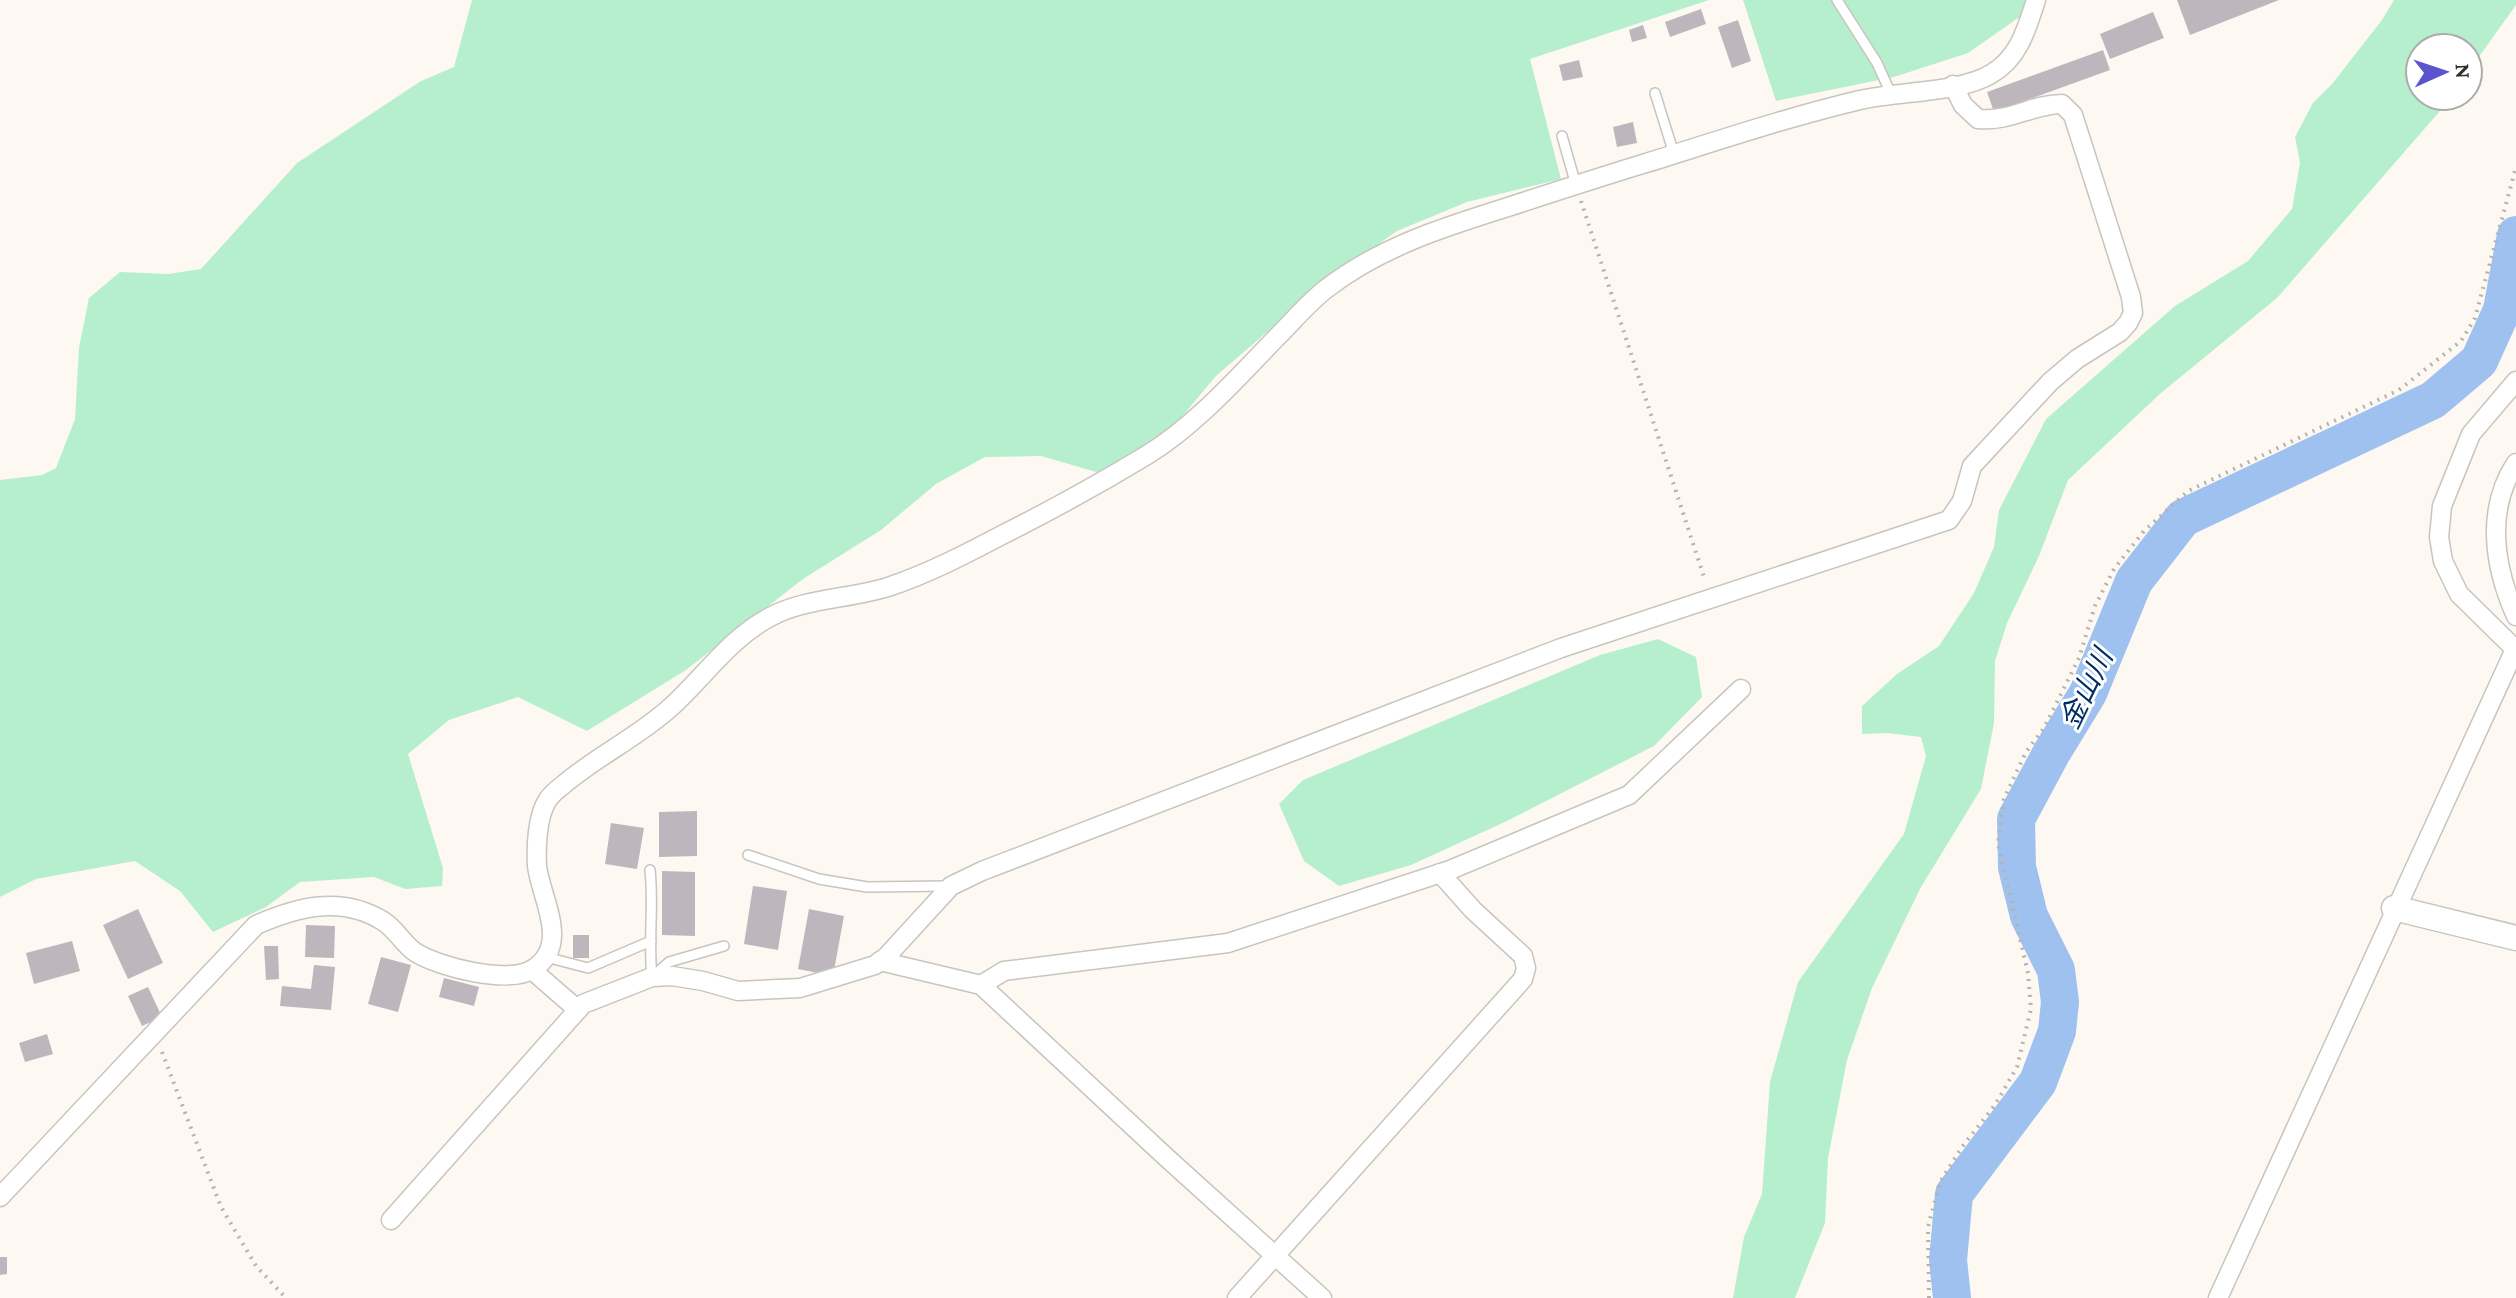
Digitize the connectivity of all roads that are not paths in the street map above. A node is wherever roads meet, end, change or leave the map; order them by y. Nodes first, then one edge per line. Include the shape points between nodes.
1 (1837, 0) edge
2 (2036, 0) edge
3 (1953, 85) junction
4 (1655, 93) dead end
5 (1891, 94) junction
6 (1562, 136) dead end
7 (1674, 154) junction
8 (1576, 185) junction
9 (2516, 381) edge
10 (2516, 463) edge
11 (2516, 616) edge
12 (2516, 648) edge
13 (1741, 689) dead end
14 (748, 855) dead end
15 (650, 870) dead end
16 (1440, 873) junction
17 (951, 886) junction
18 (2394, 908) junction
19 (2516, 938) edge
20 (651, 941) junction
21 (724, 946) dead end
22 (880, 961) junction
23 (538, 963) junction
24 (652, 977) junction
25 (981, 985) junction
26 (578, 1010) junction
27 (0, 1197) edge
28 (391, 1220) dead end
29 (1275, 1256) junction
30 (1237, 1298) edge
31 (1322, 1298) edge
32 (2218, 1298) edge

1 - 5 lane
2 - 3 street via 2017,50 1998,71
3 - 5 street
3 - 17 street via 1978,119 2017,116 2051,104 2062,104 2073,115 2133,313 2120,332 2050,382 1972,466 1962,501 1949,520 1546,654
4 - 7 lane
5 - 7 street
6 - 8 lane
7 - 8 street
8 - 23 street via 1416,238 1349,272 1320,293 1173,438 1051,510 926,573 865,594 796,607 750,630 671,707 547,800 539,824 537,868 554,928
9 - 12 street via 2471,434 2442,506 2439,537 2443,561 2459,594
10 - 11 street via 2497,506 2495,539 2505,592
12 - 18 street
13 - 16 street via 1629,795
14 - 17 lane via 819,879 867,887
15 - 20 lane
16 - 25 street via 1228,943 1004,971
16 - 29 street via 1523,956 1523,979
17 - 22 street
18 - 19 street
18 - 32 street
20 - 23 lane via 588,968
20 - 24 lane
21 - 24 lane via 669,962
22 - 24 street via 800,988 738,991 703,981
22 - 25 street
23 - 26 street
23 - 27 street via 521,974 499,976 442,964 412,951 386,922 351,909 318,904 282,913 256,925
24 - 26 street
25 - 29 street
26 - 28 street
29 - 30 street
29 - 31 street

